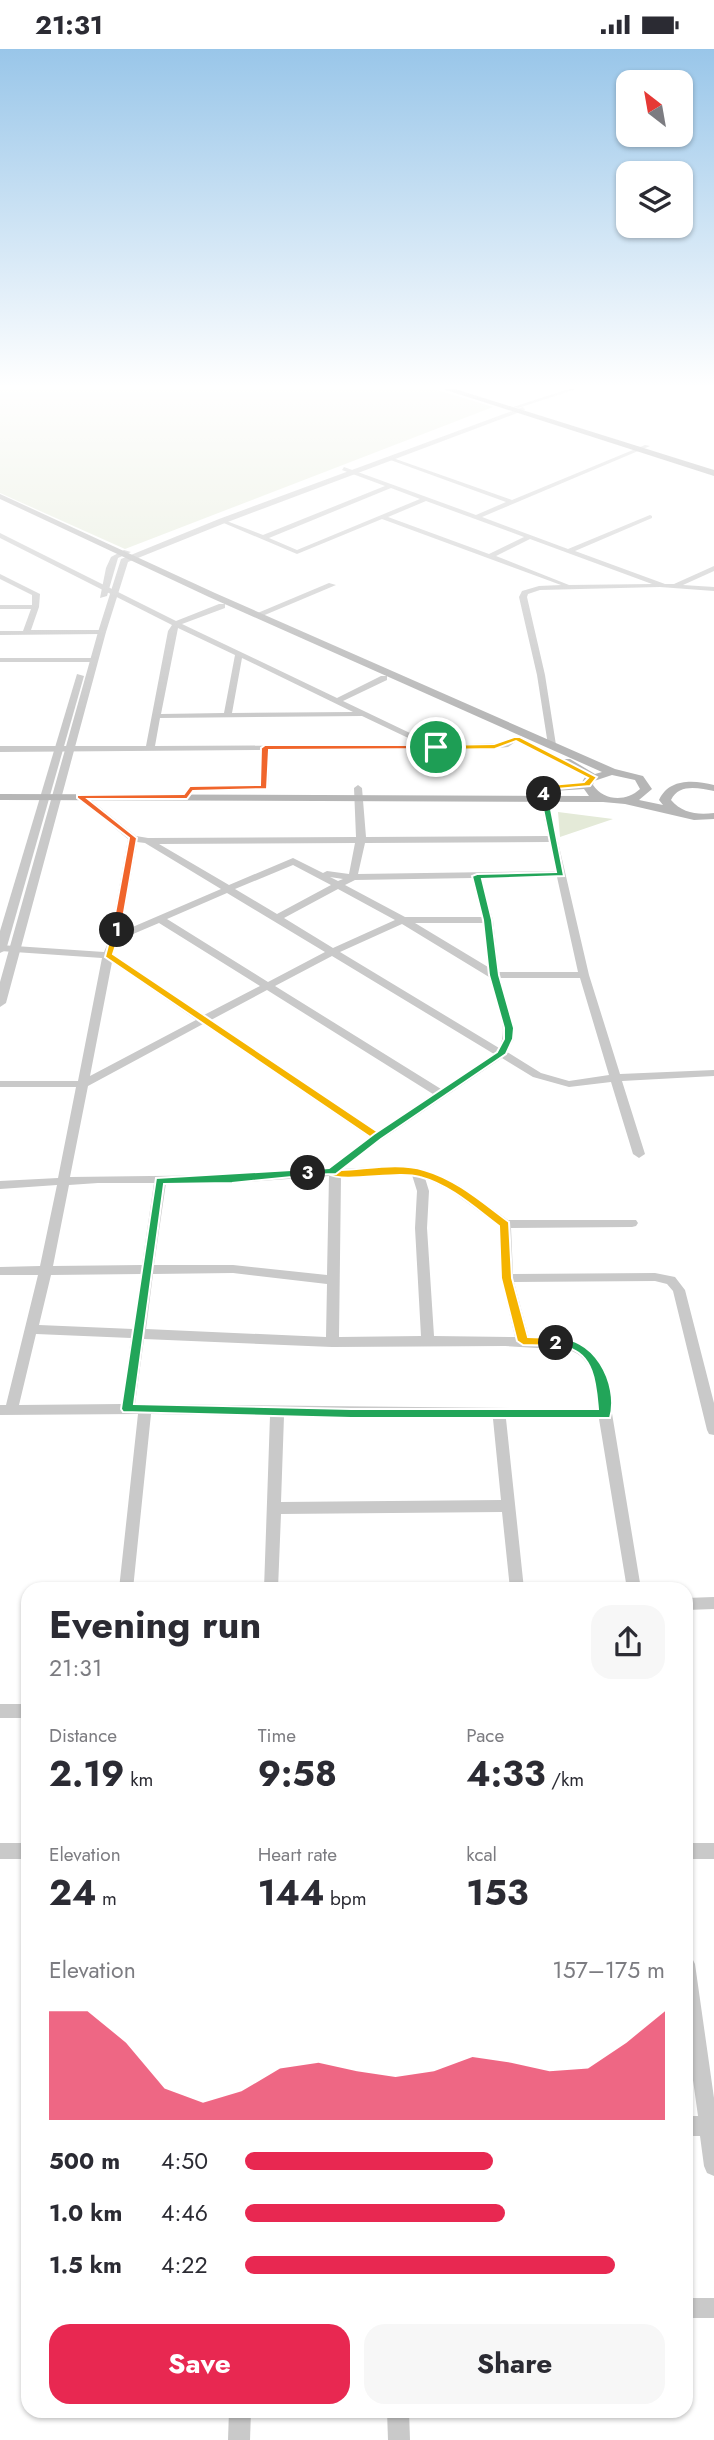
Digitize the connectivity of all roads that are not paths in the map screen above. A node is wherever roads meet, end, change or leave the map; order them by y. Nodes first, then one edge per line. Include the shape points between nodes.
1 (9, 501) edge
2 (269, 501) edge
3 (272, 501) edge
4 (355, 501) edge
5 (422, 501) edge
6 (425, 501) edge
7 (507, 501) edge
8 (520, 501) edge
9 (0, 503) edge
10 (514, 503) junction
11 (383, 517) junction
12 (650, 517) dead end
13 (475, 518) junction
14 (222, 521) junction
15 (530, 537) junction
16 (2, 538) edge
17 (262, 538) junction
18 (569, 551) junction
19 (123, 557) junction
20 (489, 557) junction
21 (714, 568) edge
22 (0, 576) edge
23 (332, 585) dead end
24 (669, 586) junction
25 (573, 587) junction
26 (714, 589) edge
27 (109, 591) junction
28 (222, 606) junction
29 (0, 607) edge
30 (35, 607) junction
31 (257, 615) junction
32 (176, 624) junction
33 (98, 632) junction
34 (0, 633) edge
35 (26, 633) junction
36 (239, 654) junction
37 (0, 660) edge
38 (84, 660) junction
39 (94, 660) junction
40 (384, 678) junction
41 (335, 701) junction
42 (363, 714) junction
43 (228, 715) junction
44 (157, 716) junction
45 (517, 739) junction
46 (552, 745) junction
47 (436, 747) junction
48 (0, 748) edge
49 (59, 748) junction
50 (69, 748) junction
51 (150, 748) junction
52 (265, 748) junction
53 (612, 772) junction
54 (639, 778) junction
55 (590, 781) junction
56 (693, 784) junction
57 (711, 786) edge
58 (264, 787) junction
59 (0, 788) edge
60 (51, 792) junction
61 (188, 792) junction
62 (358, 792) junction
63 (543, 792) junction
64 (80, 796) junction
65 (0, 797) edge
66 (604, 799) junction
67 (623, 801) junction
68 (676, 811) junction
69 (714, 816) edge
70 (698, 817) junction
71 (714, 824) edge
72 (133, 838) junction
73 (361, 838) junction
74 (554, 839) junction
75 (148, 841) junction
76 (320, 874) junction
77 (561, 874) junction
78 (477, 876) junction
79 (354, 877) junction
80 (341, 885) junction
81 (226, 889) junction
82 (277, 918) junction
83 (161, 920) junction
84 (403, 920) junction
85 (488, 920) junction
86 (115, 938) junction
87 (0, 949) edge
88 (14, 949) junction
89 (332, 952) junction
90 (108, 955) junction
91 (494, 975) junction
92 (584, 975) junction
93 (270, 985) junction
94 (0, 1003) edge
95 (206, 1020) junction
96 (501, 1054) junction
97 (714, 1073) edge
98 (615, 1078) junction
99 (0, 1084) edge
100 (83, 1084) junction
101 (441, 1094) junction
102 (377, 1137) junction
103 (639, 1154) dead end
104 (417, 1172) junction
105 (334, 1173) junction
106 (62, 1180) junction
107 (159, 1181) junction
108 (0, 1185) edge
109 (632, 1223) dead end
110 (505, 1224) junction
111 (46, 1269) junction
112 (149, 1269) junction
113 (0, 1271) edge
114 (507, 1278) junction
115 (334, 1280) junction
116 (31, 1329) junction
117 (138, 1334) junction
118 (523, 1341) junction
119 (332, 1342) junction
120 (428, 1342) junction
121 (128, 1409) junction
122 (6, 1410) edge
123 (145, 1410) junction
124 (277, 1413) junction
125 (605, 1414) junction
126 (499, 1415) junction
127 (714, 1430) edge
128 (507, 1506) junction
129 (274, 1507) junction
130 (127, 1582) edge
131 (271, 1582) edge
132 (516, 1582) edge
133 (633, 1582) edge
134 (714, 1603) edge
135 (693, 1604) edge
136 (0, 1711) edge
137 (21, 1711) edge
138 (0, 1851) edge
139 (21, 1851) edge
140 (693, 1851) edge
141 (714, 1851) edge
142 (693, 2009) edge
143 (693, 2126) edge
144 (711, 2126) edge
145 (714, 2166) edge
146 (693, 2308) edge
147 (714, 2308) edge
148 (240, 2418) edge
149 (398, 2418) edge
150 (239, 2440) edge
151 (399, 2440) edge

1 - 19 main road
2 - 19 street
3 - 14 street
4 - 17 street
5 - 11 street
6 - 13 street
7 - 10 street
8 - 10 street
9 - 19 main road
10 - 13 street
11 - 17 street via 298,552
11 - 20 street
12 - 18 street
13 - 15 street
14 - 17 street
14 - 19 street
15 - 18 street
15 - 20 street
16 - 27 street
18 - 24 street
19 - 27 street
19 - 28 main road
19 - 31 main road
20 - 25 street
21 - 24 street
22 - 30 street via 34,592
23 - 31 street
24 - 25 street
24 - 26 street
25 - 46 street via 539,588 523,597
27 - 32 street
27 - 33 street
28 - 32 street
28 - 40 main road
29 - 30 street
30 - 35 street
31 - 46 main road
32 - 36 street
32 - 44 street
33 - 35 street
33 - 38 street
33 - 39 street
34 - 35 street
36 - 41 street
36 - 43 street
37 - 38 street
38 - 39 street
38 - 49 street
39 - 50 street
40 - 41 street
40 - 45 main road
41 - 42 street
42 - 43 street
42 - 47 street
43 - 44 street
44 - 51 street
45 - 47 street via 495,746
45 - 55 main road
46 - 53 main road
47 - 52 street
48 - 49 street
49 - 50 street
49 - 60 street
50 - 51 street
50 - 60 street
51 - 52 street
52 - 58 street
53 - 54 main road
53 - 55 main road
54 - 56 main road
54 - 67 main road via 646,789 643,795
55 - 63 main road
55 - 66 main road via 589,790
56 - 57 main road
56 - 68 main road via 666,794 665,800
58 - 61 main road
58 - 62 main road
59 - 60 main road
60 - 61 main road
60 - 64 main road
60 - 65 main road
60 - 87 street
60 - 88 street
61 - 62 main road
61 - 64 main road
62 - 63 main road
62 - 73 street
63 - 66 main road
63 - 74 street
64 - 72 street
66 - 67 main road
67 - 68 main road
68 - 70 main road
69 - 70 main road
70 - 71 main road
72 - 75 street
72 - 86 street
73 - 74 street
73 - 75 street
73 - 79 street
74 - 77 street
75 - 81 street
76 - 79 street
76 - 80 street
76 - 81 street via 293,861
77 - 78 street
77 - 92 street
78 - 79 street
78 - 85 street
79 - 80 street
80 - 82 street
80 - 84 street
81 - 82 street
81 - 83 street
82 - 89 street
83 - 86 street
83 - 93 street
84 - 85 street
84 - 89 street
84 - 91 street
85 - 91 street
86 - 90 street
87 - 88 street
88 - 90 street
88 - 94 street
89 - 93 street
89 - 96 street
90 - 95 street
90 - 100 street
91 - 92 street
91 - 96 street via 509,1028
92 - 98 street
93 - 95 street
93 - 101 street
95 - 100 street
95 - 102 street
96 - 98 street via 554,1081 569,1084
96 - 101 street
97 - 98 street
98 - 103 street
99 - 100 street
100 - 106 street
101 - 102 street
102 - 105 street
104 - 105 street
104 - 110 street via 451,1185
104 - 120 street via 423,1191
105 - 107 street
105 - 115 street
106 - 107 street
106 - 108 street
106 - 111 street
107 - 112 street
109 - 110 street
110 - 114 street
111 - 112 street
111 - 113 street
111 - 116 street
112 - 115 street via 233,1269
112 - 117 street
114 - 118 street
114 - 127 street via 671,1280 679,1290
115 - 119 street
116 - 117 street
116 - 122 street
117 - 119 street
117 - 121 street
118 - 120 street
118 - 125 street via 582,1349 601,1377
119 - 120 street
121 - 122 street
121 - 123 street
123 - 124 street
123 - 130 street
124 - 126 street
124 - 129 street
125 - 126 street
125 - 133 street
126 - 128 street
128 - 129 street
128 - 132 street
129 - 131 street
134 - 135 street
136 - 137 street
138 - 139 street
140 - 141 street
142 - 144 street
143 - 144 street
144 - 145 street
146 - 147 street
148 - 150 street
149 - 151 street

